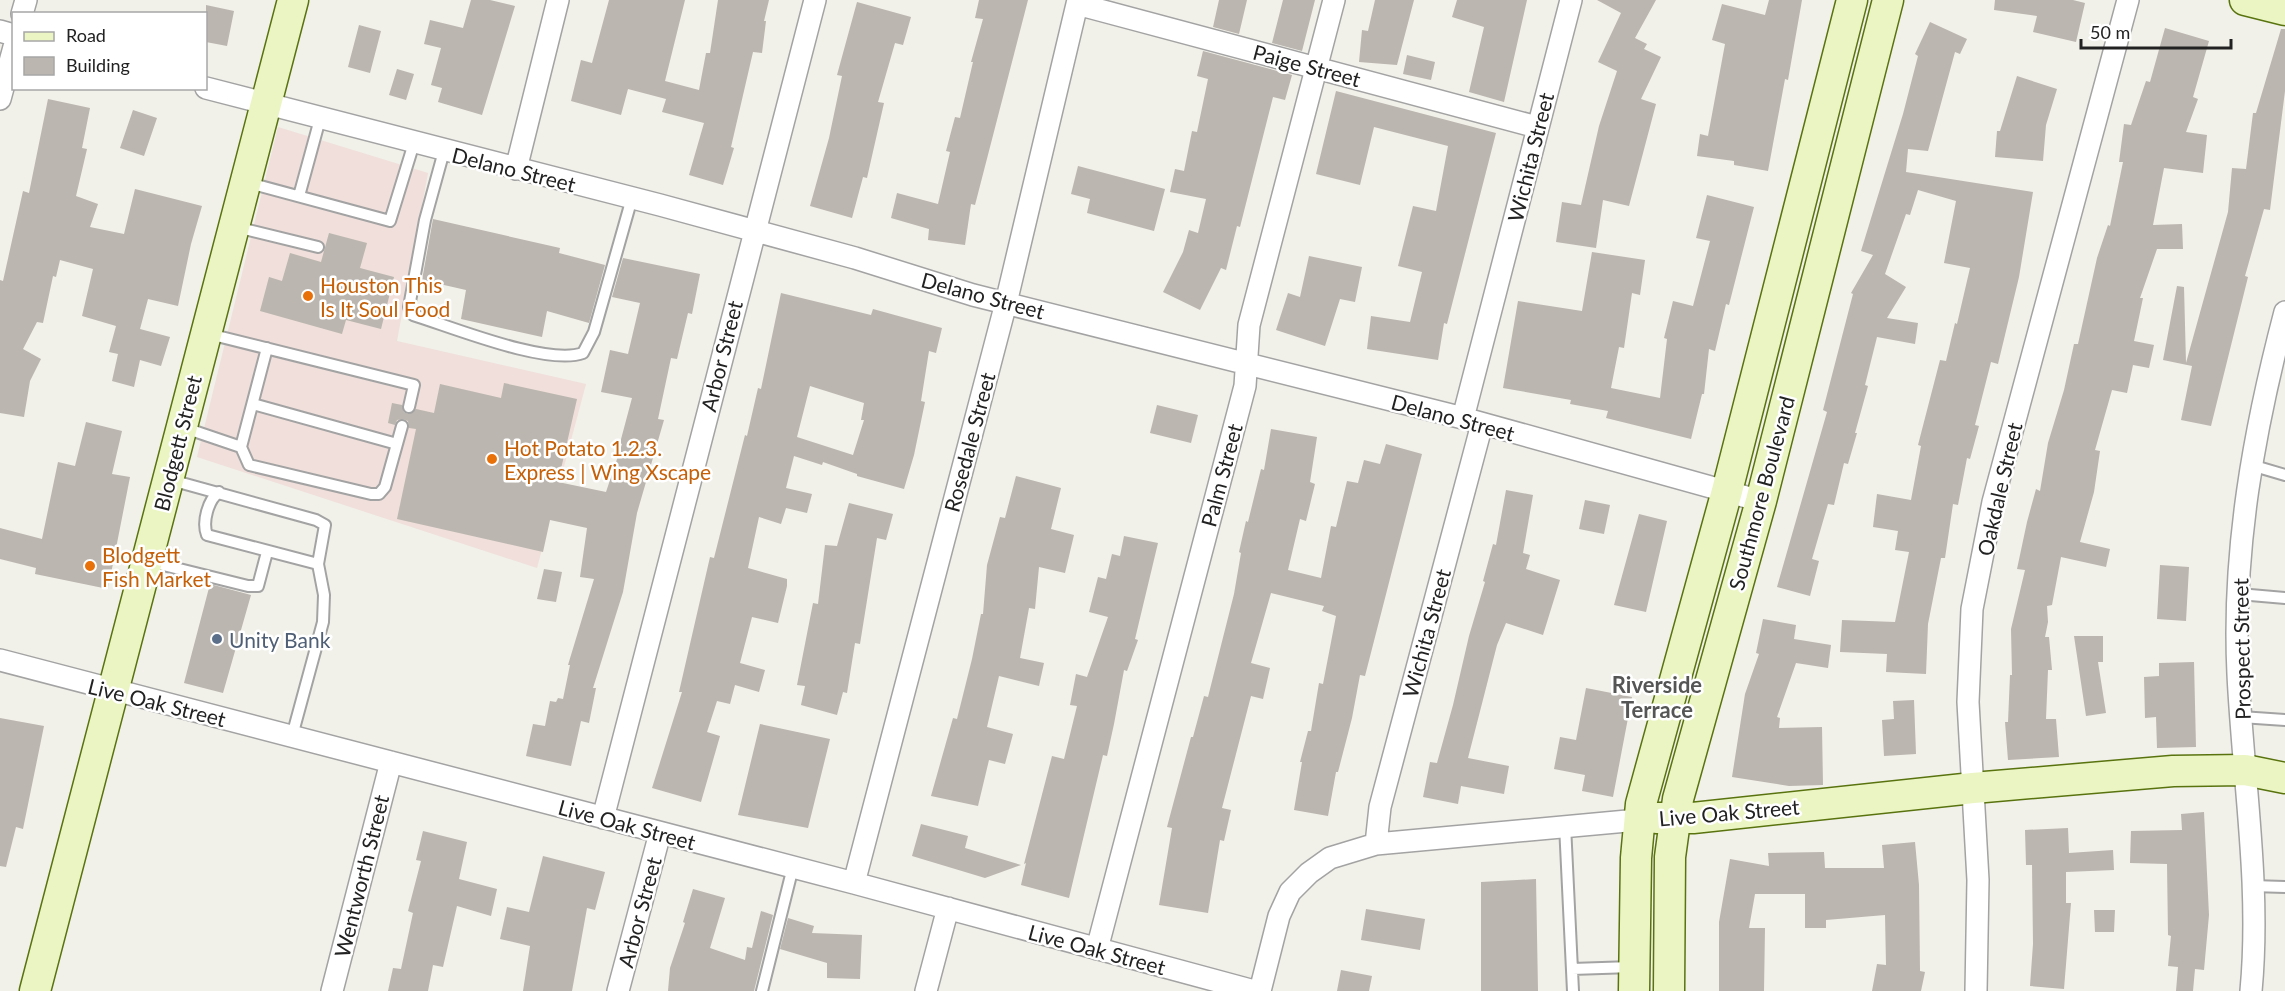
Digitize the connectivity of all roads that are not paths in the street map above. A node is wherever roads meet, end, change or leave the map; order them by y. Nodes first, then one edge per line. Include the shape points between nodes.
1 (293, 0) edge
2 (558, 0) edge
3 (815, 0) edge
4 (1334, 0) edge
5 (1571, 0) edge
6 (1852, 0) edge
7 (1888, 0) edge
8 (2128, 0) edge
9 (2246, 0) edge
10 (1078, 2) edge
11 (2285, 10) edge
12 (12, 54) edge
13 (1317, 68) junction
14 (207, 88) edge
15 (0, 99) edge
16 (266, 105) junction
17 (320, 119) junction
18 (1537, 127) junction
19 (414, 143) junction
20 (444, 151) junction
21 (516, 169) junction
22 (245, 182) junction
23 (299, 196) junction
24 (632, 198) junction
25 (234, 226) junction
26 (756, 230) junction
27 (318, 247) dead end
28 (1006, 303) junction
29 (2285, 312) edge
30 (205, 333) junction
31 (267, 348) junction
32 (1246, 363) junction
33 (253, 404) junction
34 (409, 407) dead end
35 (1473, 421) junction
36 (181, 426) junction
37 (402, 426) dead end
38 (397, 444) junction
39 (241, 447) junction
40 (2252, 465) junction
41 (2285, 475) edge
42 (168, 479) junction
43 (1727, 491) junction
44 (219, 492) junction
45 (1761, 501) junction
46 (267, 552) junction
47 (147, 561) junction
48 (318, 564) junction
49 (2239, 594) junction
50 (2285, 598) edge
51 (0, 660) edge
52 (114, 691) junction
53 (2241, 717) junction
54 (2285, 720) edge
55 (292, 736) junction
56 (391, 762) junction
57 (2245, 770) junction
58 (2285, 778) edge
59 (1973, 788) junction
60 (1675, 817) junction
61 (603, 818) junction
62 (1638, 820) junction
63 (1565, 825) junction
64 (660, 832) junction
65 (1376, 844) junction
66 (794, 867) junction
67 (854, 883) junction
68 (2252, 886) junction
69 (2285, 887) edge
70 (948, 908) junction
71 (1097, 949) junction
72 (1572, 969) junction
73 (1635, 979) edge
74 (35, 991) edge
75 (332, 991) edge
76 (618, 991) edge
77 (762, 991) edge
78 (926, 991) edge
79 (1254, 991) edge
80 (1260, 991) edge
81 (1573, 991) edge
82 (1669, 991) edge
83 (1976, 991) edge
84 (2251, 991) edge

1 - 16 street, Blodgett Street
2 - 21 street
3 - 26 street, Arbor Street
4 - 13 street, Palm Street
5 - 18 street, Wichita Street
6 - 43 street, Southmore Boulevard
7 - 45 street, Southmore Boulevard
8 - 59 street, Oakdale Street via 1993,502 1972,609 1968,702
9 - 11 street
10 - 13 street, Paige Street
10 - 28 street, Rosedale Street
12 - 15 street
13 - 18 street, Paige Street
13 - 32 street, Palm Street via 1250,325
14 - 16 street, Delano Street
16 - 17 street, Delano Street
16 - 22 street, Blodgett Street
17 - 19 street, Delano Street
17 - 23 lane
18 - 35 street, Wichita Street
19 - 20 street, Delano Street
19 - 23 lane via 390,221
20 - 21 street, Delano Street
20 - 24 lane via 425,220 409,307 413,315 537,353 571,358 583,353 594,332
21 - 24 street, Delano Street
22 - 23 lane
22 - 25 street, Blodgett Street
24 - 26 street, Delano Street
25 - 27 lane
25 - 30 street, Blodgett Street
26 - 28 street, Delano Street
26 - 61 street, Arbor Street
28 - 32 street, Delano Street
28 - 67 street, Rosedale Street
29 - 40 street, Prospect Street via 2266,383
30 - 31 lane
30 - 36 street, Blodgett Street
31 - 33 lane
31 - 34 lane via 414,385
32 - 35 street, Delano Street
32 - 71 street, Palm Street via 1245,386
33 - 38 lane
33 - 39 lane
35 - 43 street, Delano Street
35 - 65 street, Wichita Street via 1380,807
36 - 39 lane
36 - 42 street, Blodgett Street
37 - 38 lane
38 - 39 lane via 386,487 379,494 249,465
40 - 41 lane
40 - 49 street, Prospect Street
42 - 44 lane
42 - 47 street, Blodgett Street
43 - 45 street, Delano Street
43 - 62 street, Southmore Boulevard
44 - 46 lane via 213,496 206,515 207,535
44 - 48 lane via 325,525
45 - 60 street, Southmore Boulevard
46 - 47 lane via 258,586
46 - 48 lane
47 - 52 street, Blodgett Street
48 - 55 lane via 324,595 323,622
49 - 50 lane
49 - 53 street, Prospect Street
51 - 52 street, Live Oak Street
52 - 55 street, Live Oak Street
52 - 74 street, Blodgett Street
53 - 54 lane
53 - 57 street, Prospect Street
55 - 56 street, Live Oak Street
56 - 61 street, Live Oak Street
56 - 75 street, Wentworth Street
57 - 58 street, Live Oak Street
57 - 59 street, Live Oak Street via 2173,771
57 - 68 street, Prospect Street
59 - 60 street, Live Oak Street
59 - 83 street, Oakdale Street via 1978,880
60 - 62 street, Live Oak Street
60 - 82 street, Southmore Boulevard via 1670,857
61 - 64 street, Live Oak Street
62 - 63 street, Live Oak Street
62 - 73 street, Southmore Boulevard
63 - 65 street, Live Oak Street
63 - 72 lane
64 - 66 street, Live Oak Street
64 - 76 street, Arbor Street
65 - 80 street, Live Oak Street via 1330,858 1290,892 1279,916
66 - 67 street, Live Oak Street
66 - 77 lane
67 - 70 street, Live Oak Street
68 - 69 lane
68 - 84 street, Prospect Street
70 - 71 street, Live Oak Street
70 - 78 street
71 - 79 street, Live Oak Street
72 - 73 lane
72 - 81 lane

